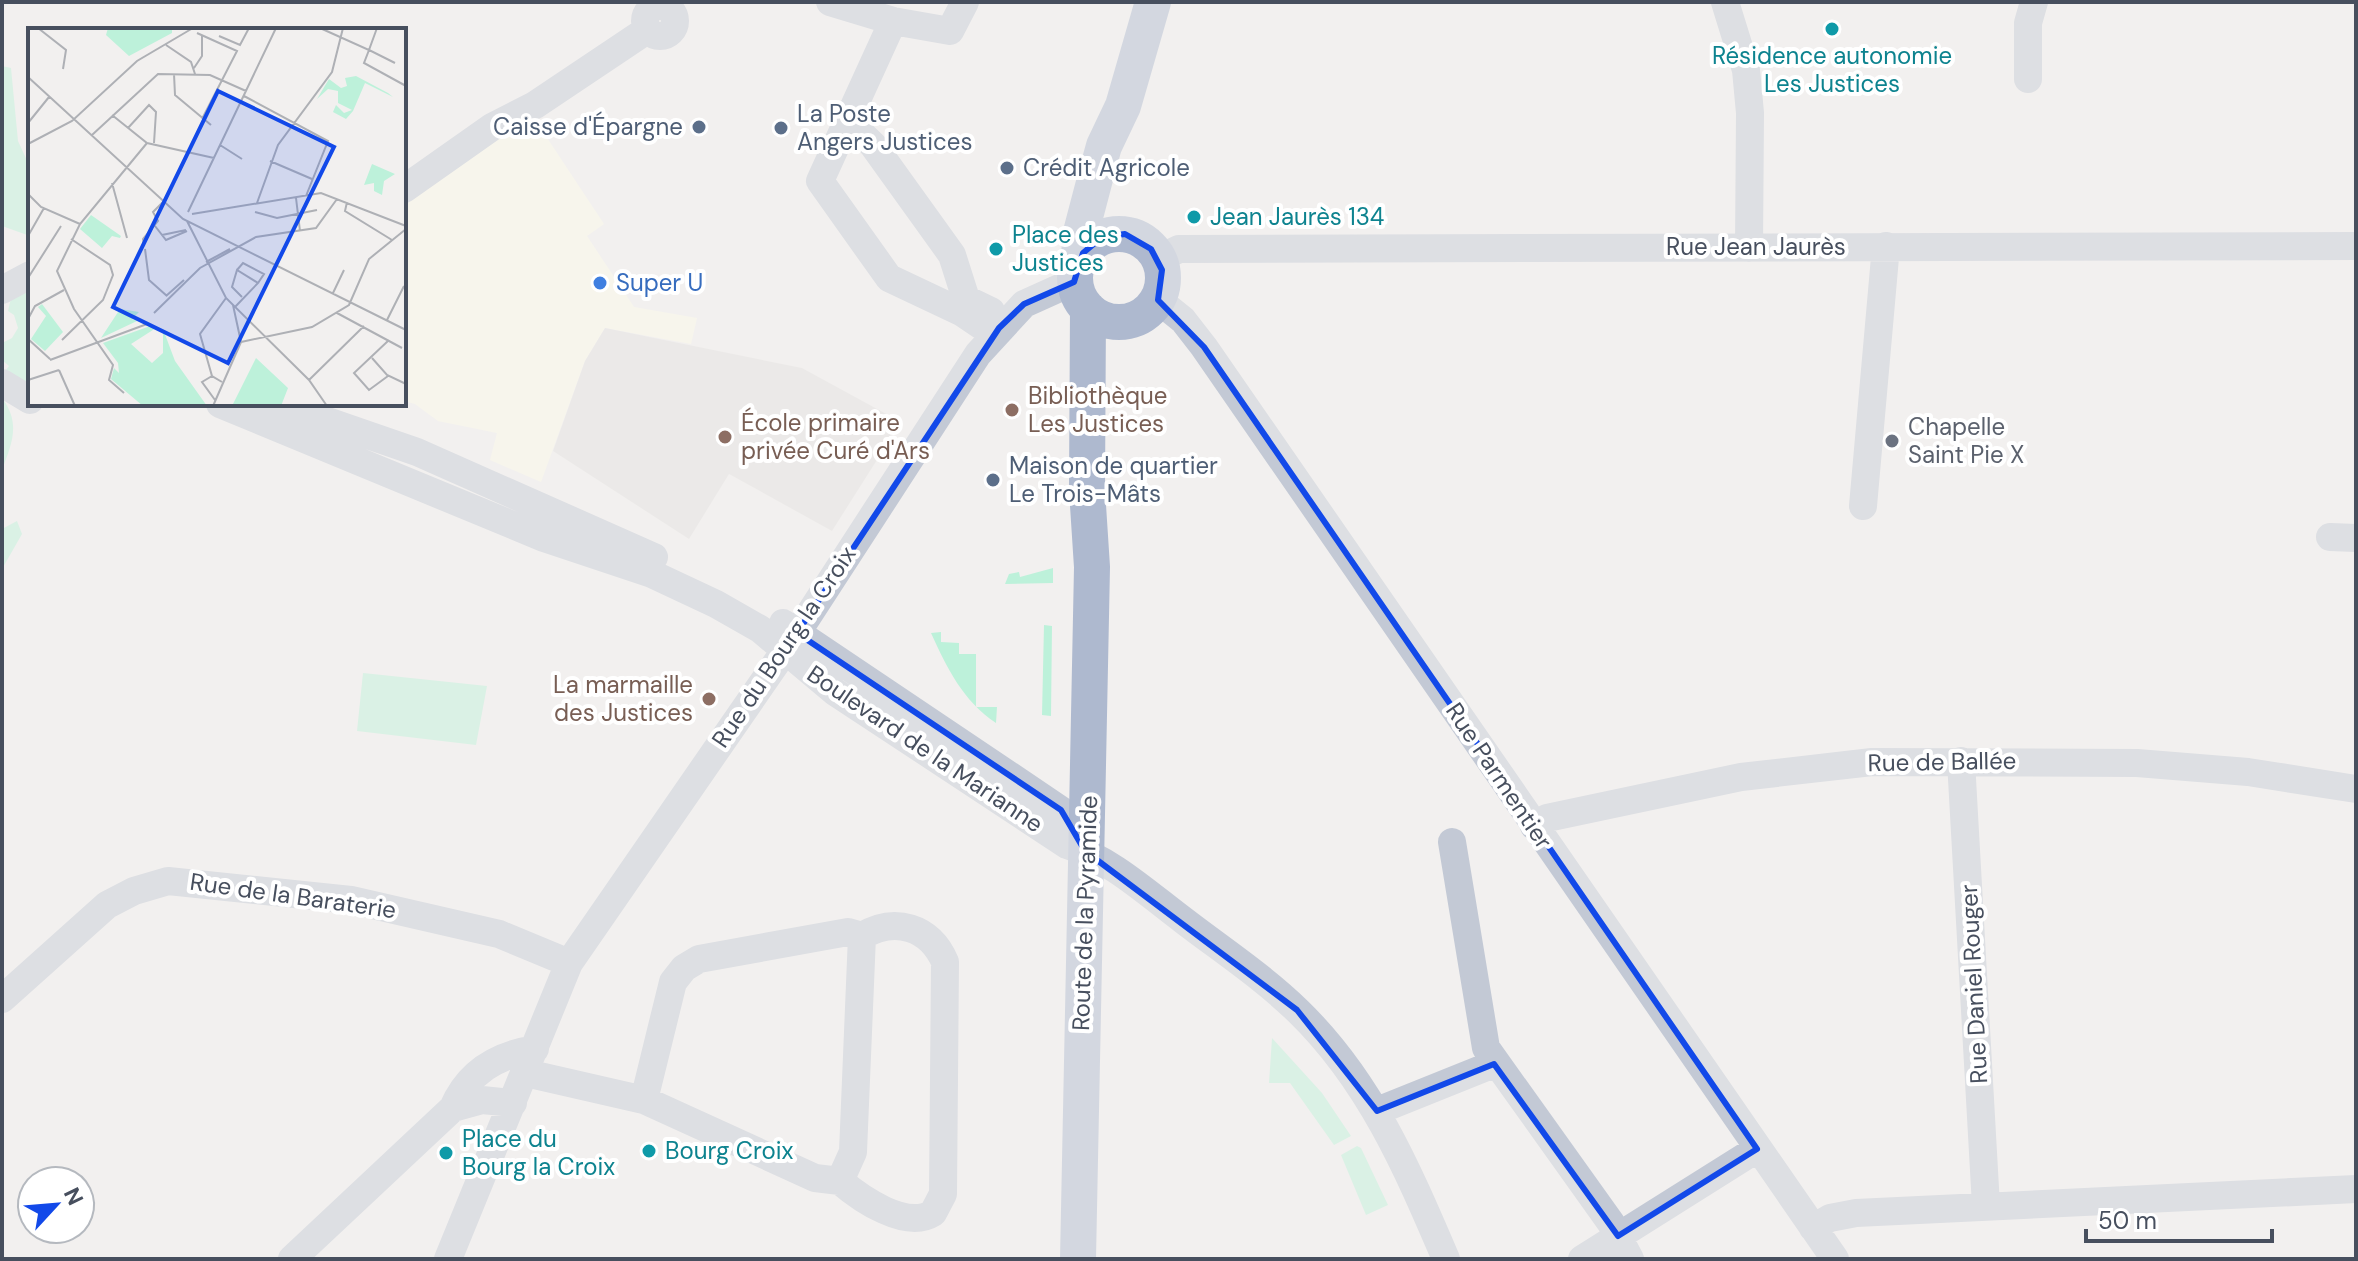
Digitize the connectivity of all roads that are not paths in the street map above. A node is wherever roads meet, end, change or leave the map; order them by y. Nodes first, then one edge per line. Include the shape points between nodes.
1 (830, 2) edge
2 (965, 2) edge
3 (1153, 2) edge
4 (1725, 2) edge
5 (2034, 2) edge
6 (680, 7) edge
7 (893, 21) junction
8 (2028, 79) dead end
9 (1123, 106) junction
10 (846, 119) junction
11 (406, 188) edge
12 (1119, 234) junction
13 (1886, 246) junction
14 (2356, 246) edge
15 (1749, 248) junction
16 (1158, 259) junction
17 (1081, 283) junction
18 (1157, 299) junction
19 (1024, 304) junction
20 (1123, 322) junction
21 (995, 335) junction
22 (2, 383) edge
23 (28, 399) edge
24 (230, 406) edge
25 (283, 406) edge
26 (330, 425) edge
27 (1863, 506) dead end
28 (1092, 567) junction
29 (791, 641) junction
30 (1961, 761) junction
31 (2356, 789) edge
32 (1534, 826) junction
33 (1452, 842) dead end
34 (1085, 851) junction
35 (862, 936) junction
36 (569, 963) junction
37 (2, 999) edge
38 (530, 1061) junction
39 (1494, 1064) junction
40 (644, 1100) junction
41 (513, 1103) junction
42 (453, 1108) junction
43 (1377, 1111) junction
44 (1757, 1149) junction
45 (840, 1181) junction
46 (2356, 1189) edge
47 (1986, 1206) junction
48 (1813, 1228) junction
49 (1624, 1248) edge
50 (292, 1259) edge
51 (448, 1259) edge
52 (1078, 1259) edge
53 (1446, 1259) edge
54 (1582, 1259) edge
55 (1835, 1259) edge

1 - 7 street
2 - 7 street via 950,31
3 - 9 main road
4 - 15 street via 1746,70
5 - 8 street via 2028,23
6 - 11 street via 668,33 657,36 647,30
7 - 10 street
9 - 12 main road via 1115,186
9 - 17 main road, Route de la Pyramide via 1104,146 1080,236
10 - 19 street via 873,145 952,255 966,299 989,311
10 - 21 street via 820,181 889,278 961,312
12 - 16 main road via 1142,241
12 - 17 main road via 1095,241
13 - 14 street, Rue Jean Jaurès
13 - 15 street, Rue Jean Jaurès
13 - 27 street
15 - 16 street, Rue Jean Jaurès via 1179,249
16 - 18 main road via 1162,282
17 - 19 street, Rue du Bourg la Croix
17 - 20 main road via 1104,319
17 - 28 main road, Route de la Pyramide
18 - 20 main road via 1140,316
18 - 32 street, Rue Parmentier via 1204,347
19 - 21 street, Rue du Bourg la Croix
20 - 28 main road, Route de la Pyramide via 1108,363
21 - 29 street, Rue du Bourg la Croix
22 - 23 street
24 - 26 street, Boulevard de la Marianne
25 - 26 street, Boulevard de la Marianne
26 - 29 street, Boulevard de la Marianne via 444,463 681,568 771,614
28 - 34 main road, Route de la Pyramide
29 - 34 street, Boulevard de la Marianne via 1061,810
29 - 36 street, Rue du Bourg la Croix
30 - 31 street, Rue de Ballée via 2137,763 2248,772
30 - 32 street, Rue de Ballée via 1872,762 1741,777 1556,816
30 - 47 street, Rue Daniel Rouger
32 - 44 street, Rue Parmentier
33 - 39 street via 1483,1038
34 - 43 street via 1273,988 1324,1039
34 - 52 main road, Route de la Pyramide
35 - 40 street via 848,932 699,959 684,968 673,982
35 - 45 street via 853,1152
35 - 45 street via 888,925 915,929 934,943 945,962 943,1194 933,1213 911,1219 860,1198
36 - 37 street, Rue de la Baraterie via 499,934 351,900 168,881 107,905
36 - 38 street, Rue du Bourg la Croix
38 - 40 street
38 - 41 street, Rue du Bourg la Croix
38 - 42 street via 492,1061 461,1089
39 - 43 street
39 - 49 street
40 - 45 street via 815,1178
41 - 42 street via 482,1100
41 - 51 street, Rue du Bourg la Croix
42 - 50 street
43 - 53 street
44 - 48 street, Rue Parmentier
44 - 49 street
46 - 47 street
47 - 48 street via 1843,1214
48 - 55 street, Rue Parmentier
49 - 54 street

